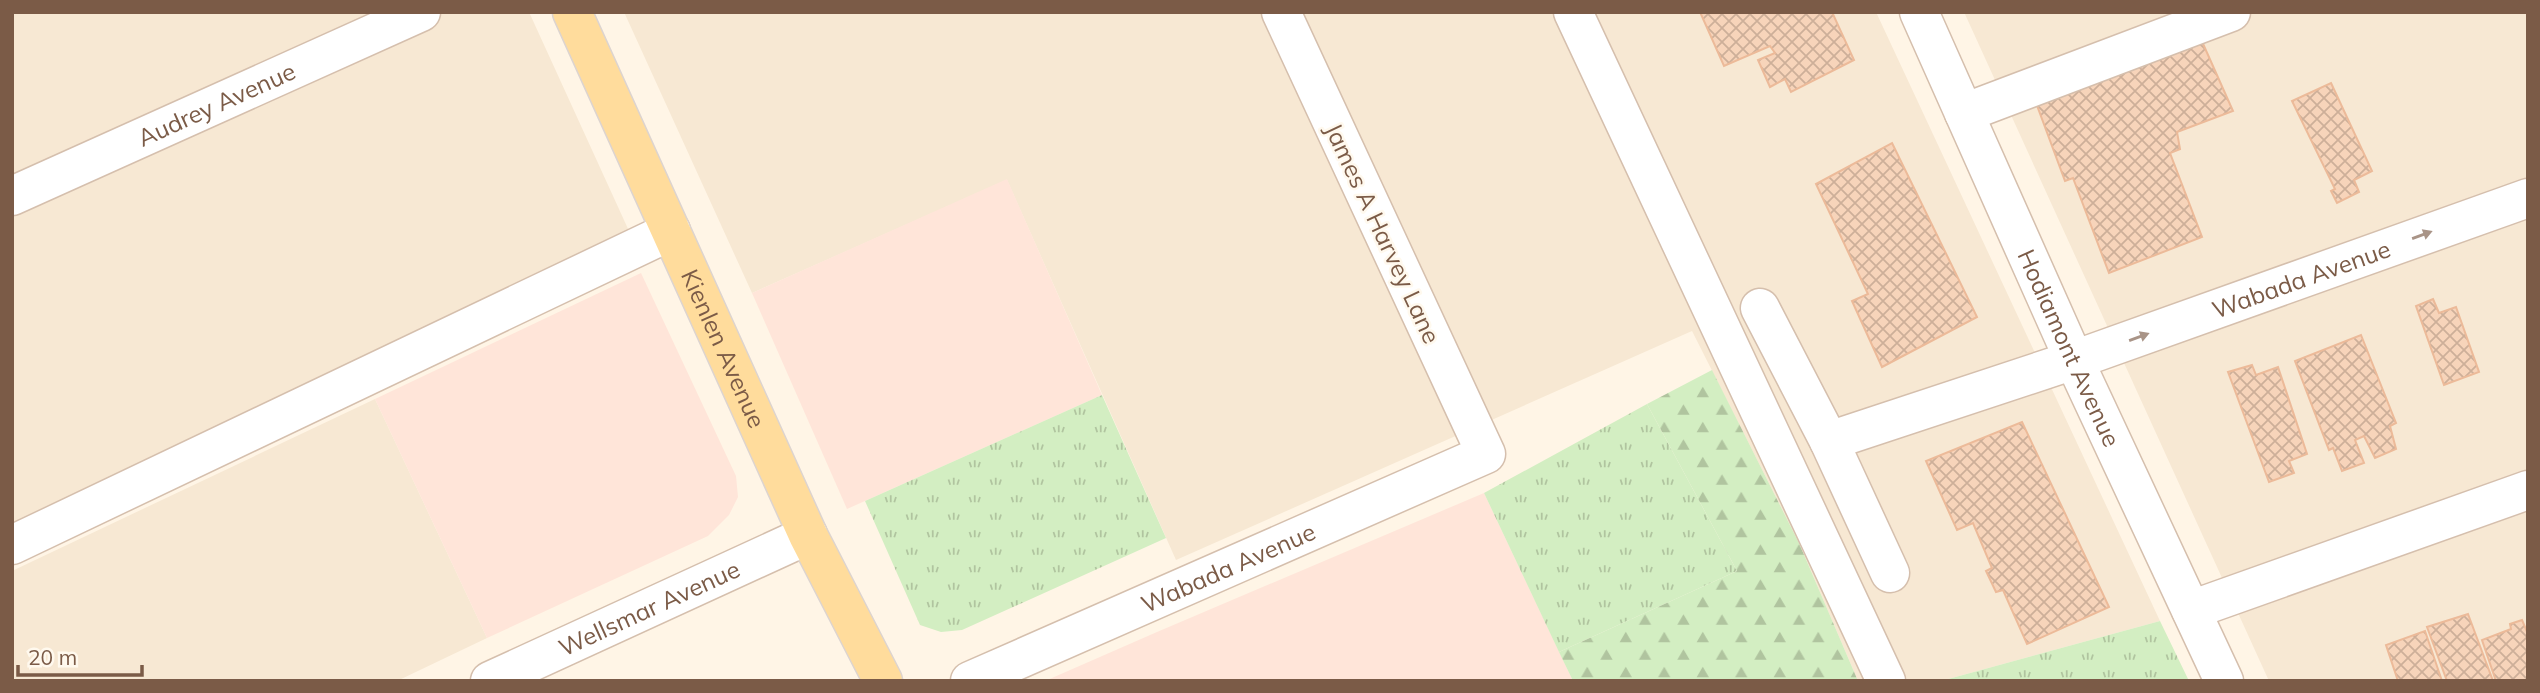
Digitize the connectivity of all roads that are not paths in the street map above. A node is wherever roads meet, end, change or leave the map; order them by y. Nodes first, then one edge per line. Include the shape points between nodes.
1 (421, 12) edge
2 (572, 12) edge
3 (1281, 12) edge
4 (1573, 12) edge
5 (1919, 12) edge
6 (2231, 12) edge
7 (1964, 113) junction
8 (12, 196) edge
9 (2528, 198) edge
10 (671, 231) junction
11 (1760, 308) dead end
12 (2074, 360) junction
13 (1829, 440) junction
14 (1486, 454) joint
15 (2528, 490) edge
16 (808, 536) junction
17 (12, 545) edge
18 (1890, 573) dead end
19 (2191, 610) junction
20 (490, 681) edge
21 (883, 681) edge
22 (970, 681) edge
23 (1886, 681) edge
24 (2224, 681) edge

1 - 8 street, Audrey Avenue
2 - 10 main road, Kienlen Avenue
3 - 14 street, James A Harvey Lane
4 - 23 street
5 - 7 street, Hodiamont Avenue
6 - 7 street
7 - 12 street, Hodiamont Avenue
12 -> 9 street, Wabada Avenue
10 - 16 main road, Kienlen Avenue
10 - 17 street
11 - 13 street
12 - 13 street, Wabada Avenue
12 - 19 street, Hodiamont Avenue
13 - 18 street
14 - 22 street, Wabada Avenue
15 - 19 street
16 - 20 street, Wellsmar Avenue
16 - 21 main road, Kienlen Avenue
19 - 24 street, Hodiamont Avenue

